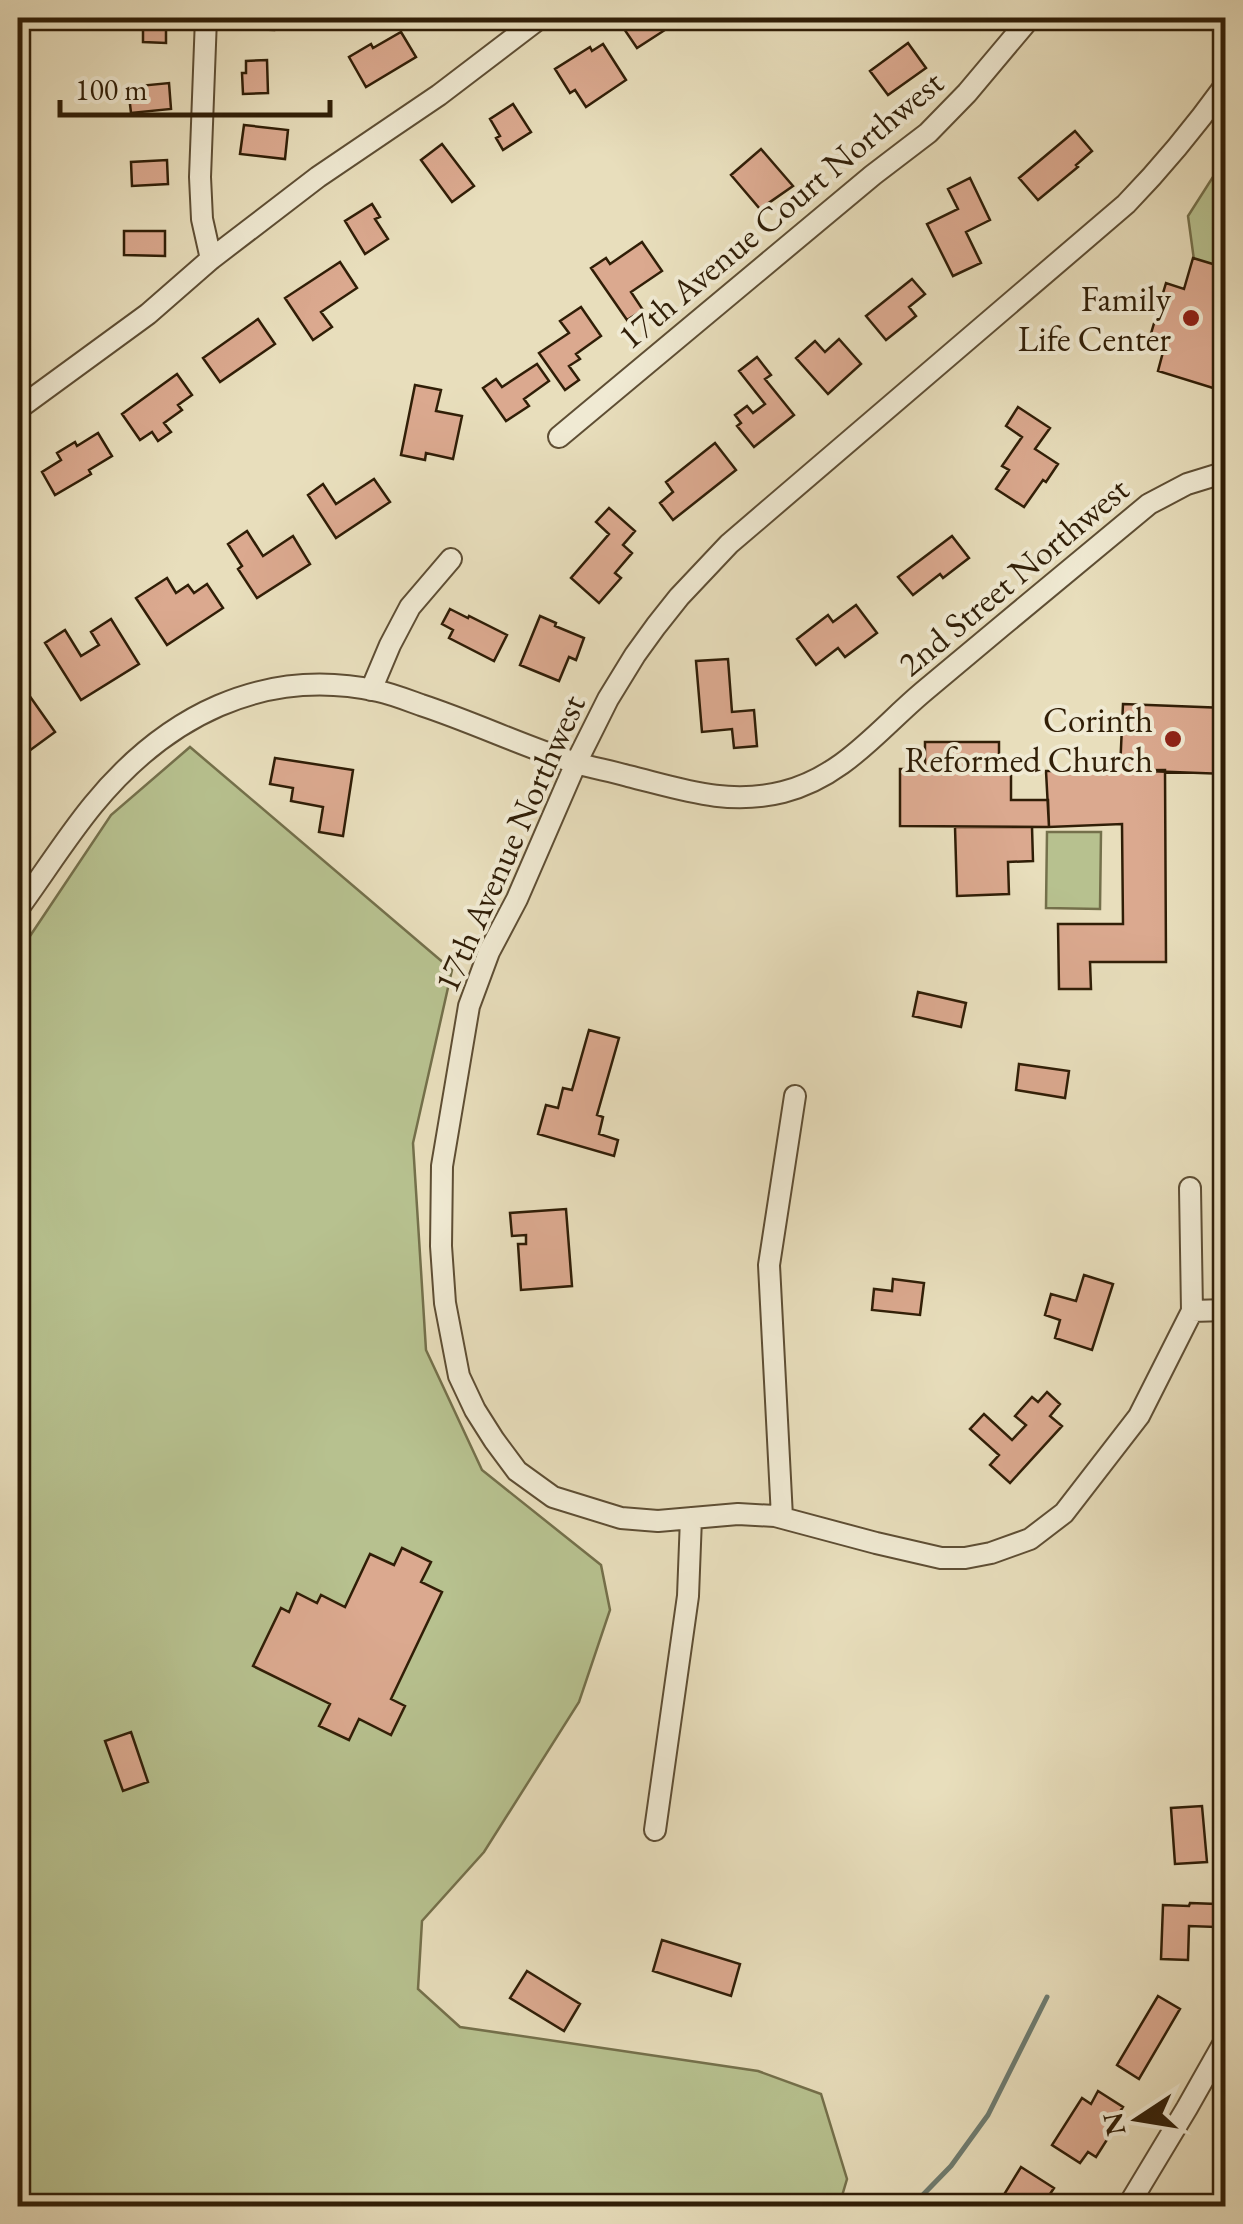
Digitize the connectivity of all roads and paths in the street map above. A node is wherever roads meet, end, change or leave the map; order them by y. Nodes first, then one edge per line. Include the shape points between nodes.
1 (206, 18) edge
2 (540, 18) edge
3 (1030, 18) edge
4 (1226, 84) edge
5 (211, 259) junction
6 (18, 408) edge
7 (559, 436) dead end
8 (1226, 472) edge
9 (451, 558) dead end
10 (371, 690) junction
11 (576, 763) junction
12 (18, 909) edge
13 (795, 1096) dead end
14 (1190, 1188) dead end
15 (1226, 1310) edge
16 (1192, 1311) junction
17 (691, 1518) junction
18 (782, 1518) junction
19 (655, 1830) dead end
20 (1226, 2040) edge
21 (1128, 2206) edge

1 - 5 street via 200,177
2 - 5 street
3 - 7 street, 17th Avenue Court Northwest via 928,133
4 - 11 street, 17th Avenue Northwest via 1126,204 729,544 635,655
5 - 6 street via 148,314
8 - 11 street, 2nd Street Northwest via 1149,504 852,759 819,779 758,797 710,796
9 - 10 street via 410,608
10 - 11 street, 2nd Street Northwest
10 - 12 street, 2nd Street Northwest via 270,690 186,721 112,783
11 - 17 street, 17th Avenue Northwest via 469,1006 442,1166 445,1303 460,1376 516,1470 552,1497 621,1518
13 - 18 street via 769,1265
14 - 16 street
15 - 16 street
16 - 18 street, 17th Avenue Northwest via 1139,1416 1064,1512 1030,1539 991,1553 940,1558
17 - 18 street, 17th Avenue Northwest
17 - 19 street via 688,1596
20 - 21 street

